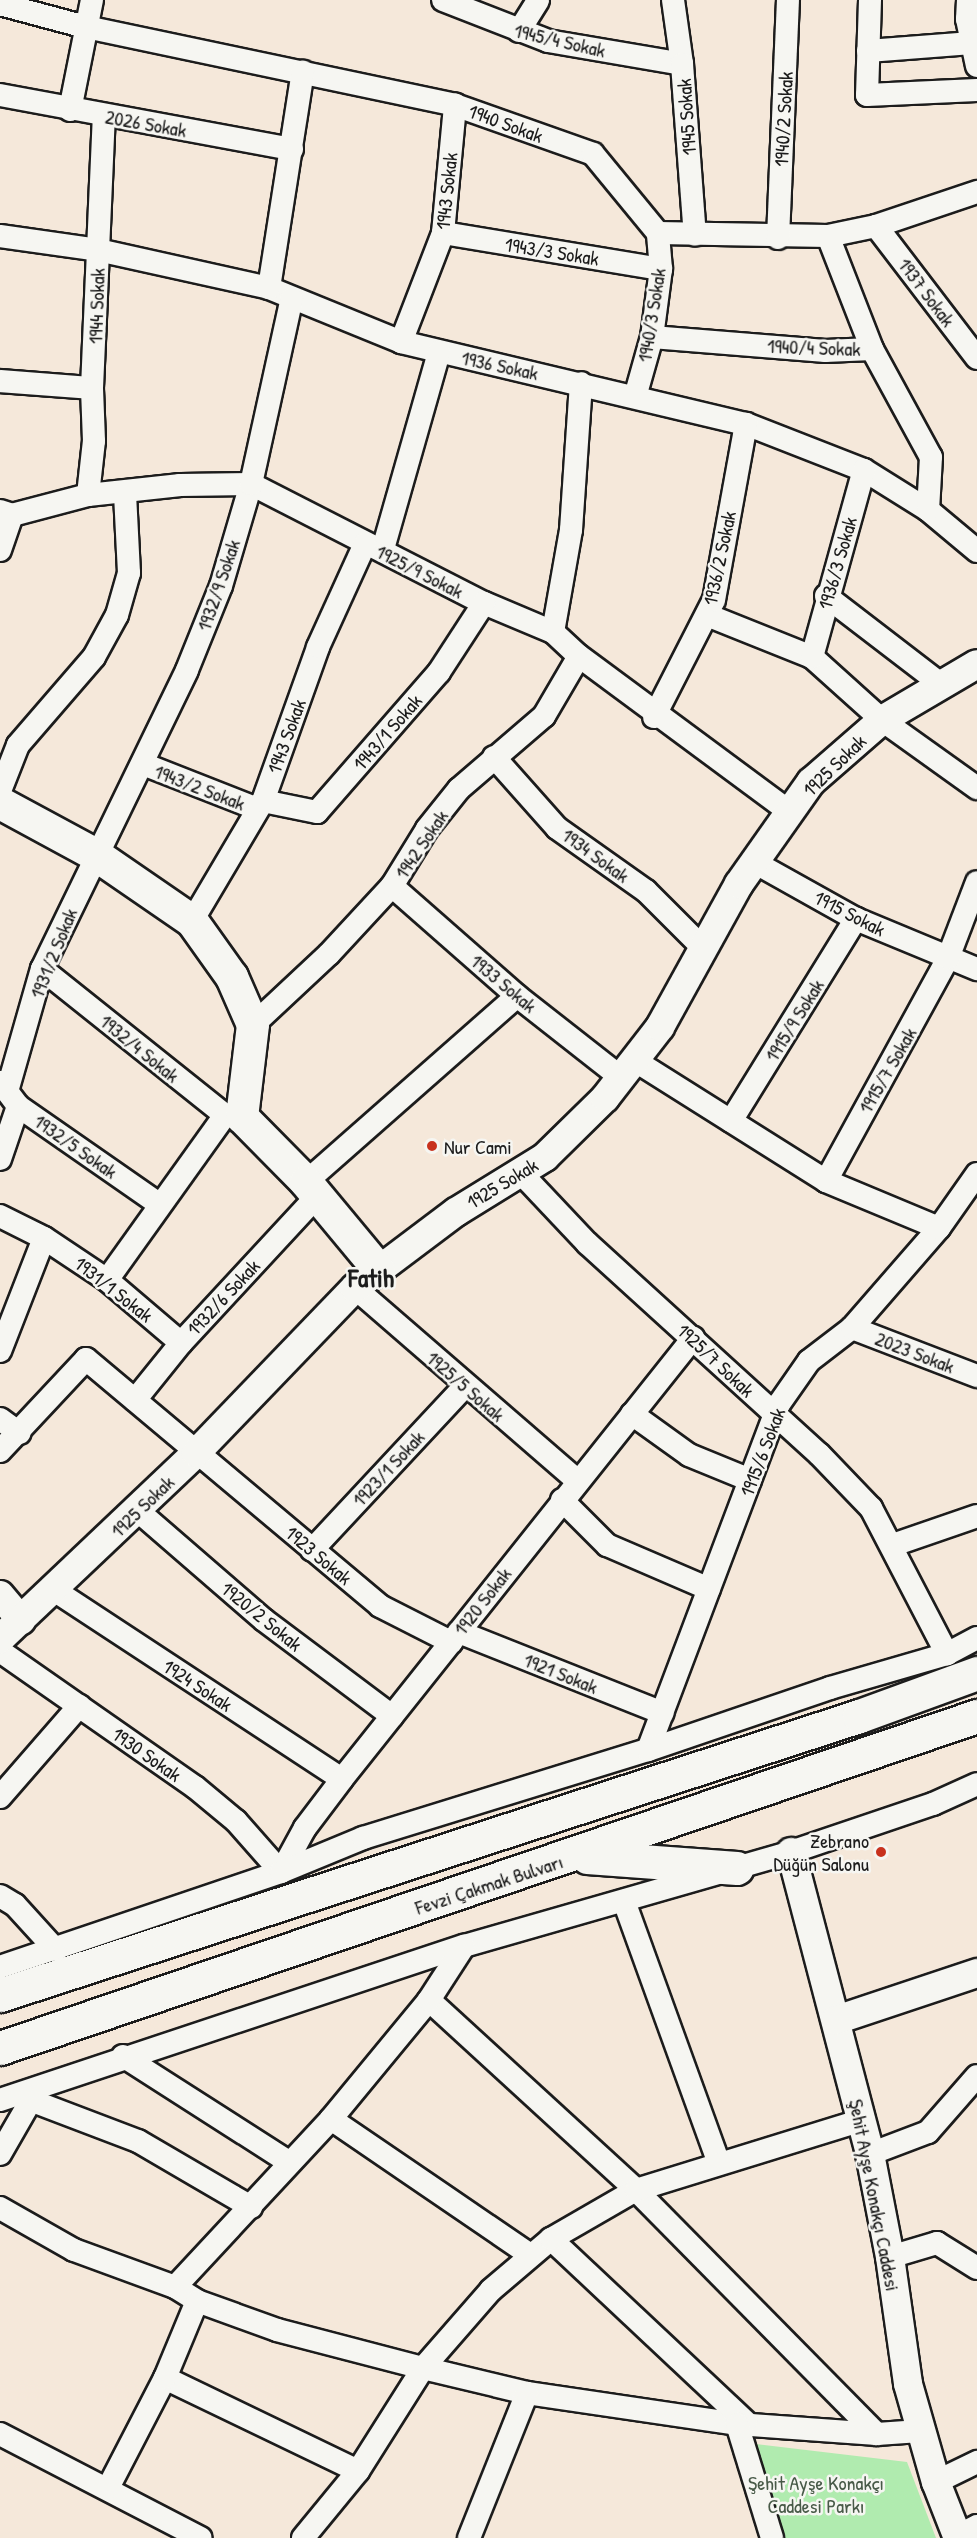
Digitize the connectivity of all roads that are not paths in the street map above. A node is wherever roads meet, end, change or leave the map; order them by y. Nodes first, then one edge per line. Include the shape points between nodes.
1 (92, 0) edge
2 (443, 0) edge
3 (538, 0) edge
4 (673, 0) edge
5 (788, 0) edge
6 (870, 0) edge
7 (968, 0) edge
8 (0, 4) edge
9 (86, 27) junction
10 (519, 32) junction
11 (972, 43) junction
12 (868, 51) junction
13 (682, 64) junction
14 (977, 66) edge
15 (303, 72) junction
16 (977, 90) edge
17 (0, 95) edge
18 (455, 105) junction
19 (70, 110) junction
20 (104, 116) junction
21 (292, 149) junction
22 (977, 192) edge
23 (876, 226) junction
24 (443, 233) junction
25 (657, 233) junction
26 (695, 235) junction
27 (0, 236) edge
28 (828, 236) junction
29 (778, 238) junction
30 (98, 250) junction
31 (661, 269) junction
32 (269, 288) junction
33 (292, 298) junction
34 (652, 337) junction
35 (401, 342) junction
36 (872, 349) junction
37 (439, 352) junction
38 (977, 358) edge
39 (0, 381) edge
40 (581, 383) junction
41 (92, 388) junction
42 (635, 397) junction
43 (746, 424) junction
44 (864, 470) junction
45 (251, 484) junction
46 (125, 494) junction
47 (88, 495) junction
48 (928, 510) junction
49 (6, 513) edge
50 (374, 546) junction
51 (0, 550) edge
52 (977, 551) edge
53 (826, 596) junction
54 (484, 603) junction
55 (707, 615) junction
56 (554, 632) junction
57 (579, 656) junction
58 (812, 657) junction
59 (965, 675) edge
60 (655, 715) junction
61 (882, 720) junction
62 (494, 757) junction
63 (143, 765) junction
64 (977, 789) edge
65 (0, 791) edge
66 (0, 803) edge
67 (261, 805) junction
68 (790, 812) junction
69 (96, 855) junction
70 (754, 862) junction
71 (977, 882) edge
72 (392, 886) junction
73 (856, 919) junction
74 (192, 921) junction
75 (704, 948) junction
76 (948, 958) junction
77 (42, 969) junction
78 (977, 969) edge
79 (517, 996) junction
80 (254, 1025) junction
81 (627, 1068) junction
82 (9, 1092) edge
83 (233, 1116) junction
84 (731, 1121) junction
85 (0, 1158) edge
86 (520, 1172) junction
87 (977, 1175) edge
88 (826, 1181) junction
89 (311, 1189) junction
90 (159, 1204) junction
91 (0, 1216) edge
92 (939, 1228) junction
93 (44, 1238) junction
94 (367, 1279) junction
95 (107, 1280) junction
96 (852, 1328) junction
97 (693, 1338) junction
98 (181, 1343) junction
99 (0, 1351) edge
100 (977, 1376) edge
101 (465, 1386) junction
102 (135, 1401) junction
103 (632, 1413) junction
104 (775, 1415) junction
105 (0, 1419) edge
106 (19, 1433) junction
107 (0, 1451) edge
108 (196, 1453) junction
109 (750, 1480) junction
110 (578, 1481) junction
111 (562, 1500) junction
112 (136, 1510) junction
113 (977, 1516) edge
114 (893, 1545) junction
115 (312, 1550) junction
116 (709, 1589) junction
117 (54, 1590) junction
118 (0, 1595) edge
119 (21, 1620) junction
120 (455, 1637) junction
121 (977, 1638) edge
122 (0, 1639) edge
123 (0, 1651) edge
124 (947, 1654) junction
125 (977, 1673) edge
126 (79, 1706) junction
127 (663, 1713) junction
128 (392, 1716) junction
129 (977, 1716) edge
130 (648, 1750) junction
131 (342, 1779) junction
132 (977, 1784) edge
133 (0, 1797) edge
134 (791, 1852) junction
135 (573, 1856) junction
136 (737, 1868) junction
137 (281, 1872) junction
138 (0, 1896) edge
139 (624, 1901) junction
140 (464, 1946) junction
141 (57, 1950) junction
142 (0, 1967) edge
143 (977, 1972) edge
144 (0, 1995) edge
145 (429, 2000) junction
146 (836, 2020) junction
147 (0, 2048) edge
148 (123, 2056) junction
149 (975, 2084) edge
150 (35, 2092) junction
151 (0, 2100) edge
152 (331, 2119) junction
153 (862, 2120) junction
154 (0, 2154) edge
155 (870, 2154) junction
156 (290, 2163) junction
157 (719, 2163) junction
158 (636, 2190) junction
159 (251, 2207) junction
160 (0, 2208) edge
161 (551, 2239) junction
162 (530, 2255) junction
163 (890, 2257) junction
164 (977, 2268) edge
165 (175, 2287) junction
166 (197, 2301) junction
167 (423, 2368) junction
168 (165, 2378) junction
169 (527, 2393) junction
170 (742, 2423) junction
171 (920, 2431) junction
172 (0, 2434) edge
173 (877, 2434) junction
174 (977, 2462) edge
175 (358, 2471) junction
176 (936, 2482) junction
177 (108, 2488) junction
178 (964, 2533) edge
179 (201, 2538) edge
180 (303, 2538) edge
181 (469, 2538) edge
182 (772, 2538) edge

1 - 9 street
2 - 10 street, 1945/4 Sokak
3 - 10 street
4 - 13 street, 1945 Sokak
5 - 29 street, 1940/2 Sokak
6 - 12 street
7 - 11 street
8 - 9 street, 1940 Sokak
9 - 15 street, 1940 Sokak
9 - 19 street
10 - 13 street, 1945/4 Sokak via 548,41
11 - 12 street
11 - 14 street
12 - 16 street via 867,95
13 - 26 street, 1945 Sokak
15 - 18 street, 1940 Sokak
15 - 21 street
17 - 19 street, 2026 Sokak
18 - 24 street, 1943 Sokak
18 - 25 street, 1940 Sokak via 593,154
19 - 20 street, 2026 Sokak
20 - 21 street, 2026 Sokak
20 - 30 street, 1944 Sokak
21 - 32 street
22 - 23 street
23 - 28 street
23 - 38 street, 1937 Sokak
24 - 31 street, 1943/3 Sokak
24 - 35 street, 1943 Sokak
25 - 26 street
25 - 31 street, 1940/3 Sokak
26 - 29 street
27 - 30 street, 1936 Sokak
28 - 29 street
28 - 36 street
30 - 32 street, 1936 Sokak
30 - 41 street, 1944 Sokak
31 - 34 street, 1940/3 Sokak
32 - 33 street, 1936 Sokak
33 - 35 street, 1936 Sokak
33 - 45 street, 1932/9 Sokak
34 - 36 street, 1940/4 Sokak via 825,351
34 - 42 street, 1940/3 Sokak
35 - 37 street, 1936 Sokak
36 - 48 street, 1940/4 Sokak via 931,457
37 - 40 street, 1936 Sokak
37 - 50 street, 1943 Sokak
39 - 41 street
40 - 42 street, 1936 Sokak
40 - 56 street via 571,530
41 - 47 street, 1944 Sokak via 94,441
42 - 43 street, 1936 Sokak
43 - 44 street, 1936 Sokak
43 - 55 street, 1936/2 Sokak via 714,600
44 - 48 street, 1936 Sokak
44 - 53 street, 1936/3 Sokak
45 - 46 street, 1925/9 Sokak via 180,485
45 - 50 street, 1925/9 Sokak
45 - 63 street, 1932/9 Sokak via 216,597
46 - 47 street, 1925/9 Sokak
46 - 65 street via 129,573 117,615 94,657 18,745
47 - 49 street, 1925/9 Sokak
48 - 52 street, 1936 Sokak
49 - 51 street
50 - 54 street, 1925/9 Sokak
50 - 67 street, 1943 Sokak via 318,647
53 - 58 street, 1936/3 Sokak
53 - 59 street
54 - 56 street, 1925/9 Sokak
54 - 67 street, 1943/1 Sokak via 439,672 317,812
55 - 58 street
55 - 60 street, 1936/2 Sokak
56 - 57 street, 1925/9 Sokak
57 - 60 street, 1925/9 Sokak
57 - 62 street, 1942 Sokak via 544,716
58 - 61 street
59 - 61 street, 1925 Sokak
60 - 68 street, 1925/9 Sokak
61 - 64 street
61 - 68 street, 1925 Sokak via 811,782
62 - 72 street, 1942 Sokak via 459,789 427,829
62 - 75 street, 1934 Sokak via 557,828 646,891
63 - 67 street, 1943/2 Sokak
63 - 69 street, 1932/9 Sokak
66 - 69 main road
67 - 74 street, 1943 Sokak
68 - 70 street, 1925 Sokak
69 - 74 main road
69 - 77 street, 1931/2 Sokak
70 - 73 street, 1915 Sokak
70 - 75 street, 1925 Sokak
71 - 76 street, 1915/7 Sokak
72 - 79 street, 1933 Sokak
72 - 80 street, 1942 Sokak via 330,954
73 - 76 street, 1915 Sokak
73 - 84 street, 1915/9 Sokak
74 - 80 main road via 232,977
75 - 81 street, 1925 Sokak via 660,1027
76 - 78 street, 1915 Sokak
76 - 88 street, 1915/7 Sokak
77 - 82 street, 1931/2 Sokak
77 - 83 street, 1932/4 Sokak
79 - 81 street, 1933 Sokak
79 - 89 street, 1932/6 Sokak
80 - 83 main road
81 - 84 street, 1933 Sokak
81 - 86 street, 1925 Sokak via 605,1098 545,1157
82 - 85 street, 1931/2 Sokak
82 - 90 street, 1932/5 Sokak
83 - 89 main road
83 - 90 street
84 - 88 street, 1933 Sokak
86 - 94 street, 1925 Sokak via 456,1212
86 - 97 street, 1925/7 Sokak via 587,1243
87 - 92 street, 1915/6 Sokak
88 - 92 street, 1933 Sokak
89 - 94 main road
89 - 98 street, 1932/6 Sokak
90 - 95 street
91 - 93 street, 1931/1 Sokak
92 - 96 street, 1915/6 Sokak
93 - 95 street, 1931/1 Sokak
93 - 99 street
94 - 101 street, 1925/5 Sokak
94 - 108 street, 1925 Sokak
95 - 98 street, 1931/1 Sokak
96 - 100 street, 2023 Sokak
96 - 104 street, 1915/6 Sokak via 809,1362
97 - 103 street, 1920 Sokak
97 - 104 street, 1925/7 Sokak
98 - 102 street, 1932/6 Sokak
101 - 110 street, 1925/5 Sokak
101 - 115 street, 1923/1 Sokak
102 - 106 street, 1923 Sokak via 86,1359
102 - 108 street, 1923 Sokak
103 - 109 street via 689,1455
103 - 110 street, 1920 Sokak
104 - 109 street, 1915/6 Sokak
104 - 114 street, 1925/7 Sokak via 871,1508
105 - 106 street
106 - 107 street
108 - 112 street, 1925 Sokak
108 - 115 street, 1923 Sokak
109 - 116 street, 1915/6 Sokak
110 - 111 street, 1920 Sokak
111 - 116 street via 608,1545
111 - 120 street, 1920 Sokak
112 - 117 street, 1925 Sokak
112 - 128 street, 1920/2 Sokak via 264,1620
113 - 114 street
114 - 124 street, 1925/7 Sokak
115 - 120 street, 1923 Sokak via 380,1606
116 - 127 street, 1915/6 Sokak
117 - 119 street, 1925 Sokak
117 - 131 street, 1924 Sokak
118 - 119 street
119 - 122 street, 1925 Sokak
120 - 127 street, 1921 Sokak
120 - 128 street, 1920 Sokak
121 - 124 street
123 - 126 street, 1930 Sokak
124 - 130 street via 830,1688
125 - 144 main road via 858,1716
126 - 133 street
126 - 137 street, 1930 Sokak via 195,1787 236,1821
127 - 130 street, 1915/6 Sokak
128 - 131 street, 1920 Sokak
129 - 135 main road, Fevzi Çakmak Bulvarı
130 - 137 street via 363,1839
131 - 137 street, 1920 Sokak via 305,1828
132 - 134 street via 933,1804
134 - 136 street
134 - 146 street, Şehit Ayşe Konakçı Caddesi
135 - 136 main road
135 - 147 main road, Fevzi Çakmak Bulvarı
136 - 139 street
137 - 141 street via 131,1921
138 - 141 street via 15,1905
139 - 140 street
139 - 157 street
140 - 145 street
140 - 148 street
141 - 142 street
143 - 146 street
145 - 152 street
145 - 158 street
146 - 153 street, Şehit Ayşe Konakçı Caddesi
148 - 150 street
148 - 156 street
149 - 155 street via 928,2132
150 - 151 street
150 - 154 street
150 - 159 street via 138,2141
152 - 156 street
152 - 162 street
153 - 155 street, Şehit Ayşe Konakçı Caddesi
153 - 157 street
155 - 163 street, Şehit Ayşe Konakçı Caddesi
156 - 159 street
157 - 158 street
158 - 161 street
158 - 173 street
159 - 165 street
160 - 165 street via 74,2250
161 - 162 street
161 - 170 street
162 - 167 street via 491,2290
163 - 164 street via 937,2243
163 - 171 street, Şehit Ayşe Konakçı Caddesi via 908,2384
165 - 166 street
166 - 167 street via 277,2330
166 - 168 street
167 - 169 street
167 - 175 street
168 - 175 street
168 - 177 street
169 - 170 street
169 - 181 street
170 - 173 street
170 - 182 street
171 - 173 street
171 - 176 street, Şehit Ayşe Konakçı Caddesi
172 - 177 street
174 - 176 street
175 - 180 street
176 - 178 street, Şehit Ayşe Konakçı Caddesi
177 - 179 street

